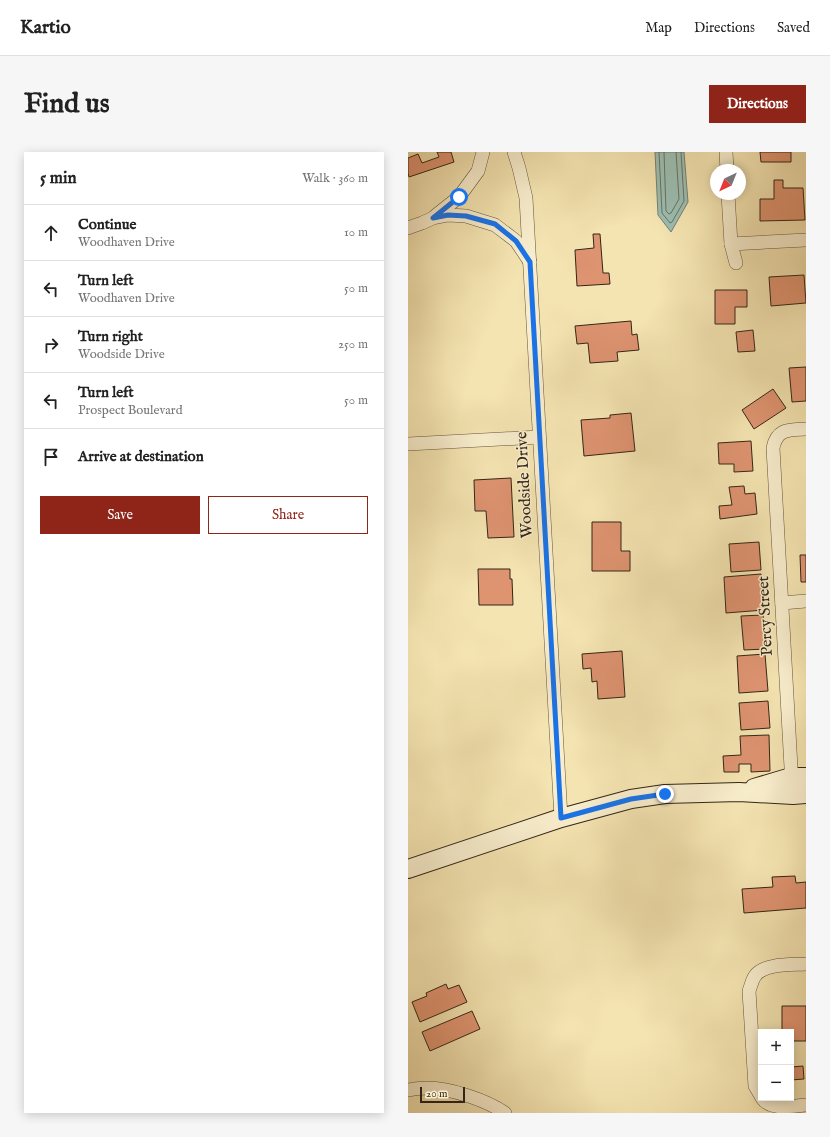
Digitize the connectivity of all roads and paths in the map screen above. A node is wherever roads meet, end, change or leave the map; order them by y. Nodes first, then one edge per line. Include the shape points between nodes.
1 (484, 152) edge
2 (514, 152) edge
3 (726, 152) edge
4 (727, 164) edge
5 (728, 200) edge
6 (433, 218) junction
7 (408, 228) edge
8 (806, 240) edge
9 (731, 244) junction
10 (530, 262) junction
11 (736, 263) dead end
12 (806, 429) edge
13 (540, 437) junction
14 (408, 444) edge
15 (806, 602) edge
16 (782, 603) junction
17 (799, 777) edge
18 (739, 792) junction
19 (800, 795) edge
20 (561, 818) junction
21 (408, 869) edge
22 (806, 964) edge
23 (408, 1090) edge
24 (758, 1091) edge
25 (765, 1101) edge
26 (806, 1105) edge
27 (505, 1113) edge

1 - 6 street via 478,170 459,197
2 - 10 street, Woodside Drive via 526,198
3 - 4 street
5 - 9 street
6 - 7 street
6 - 10 street via 448,215 466,216 495,224 516,241
8 - 9 street
9 - 11 street
10 - 13 street, Woodside Drive
12 - 16 street, Percy Street via 786,431 778,435 773,448
13 - 14 street
13 - 20 street, Woodside Drive
15 - 16 street
16 - 17 street, Percy Street
17 - 18 main road
17 - 19 street, Percy Street
18 - 19 main road
18 - 20 main road via 665,794 631,799
20 - 21 main road
22 - 24 street via 768,967 754,976 749,991 755,1086
23 - 27 street via 427,1088 454,1091 474,1097
25 - 26 street via 769,1105 778,1106

